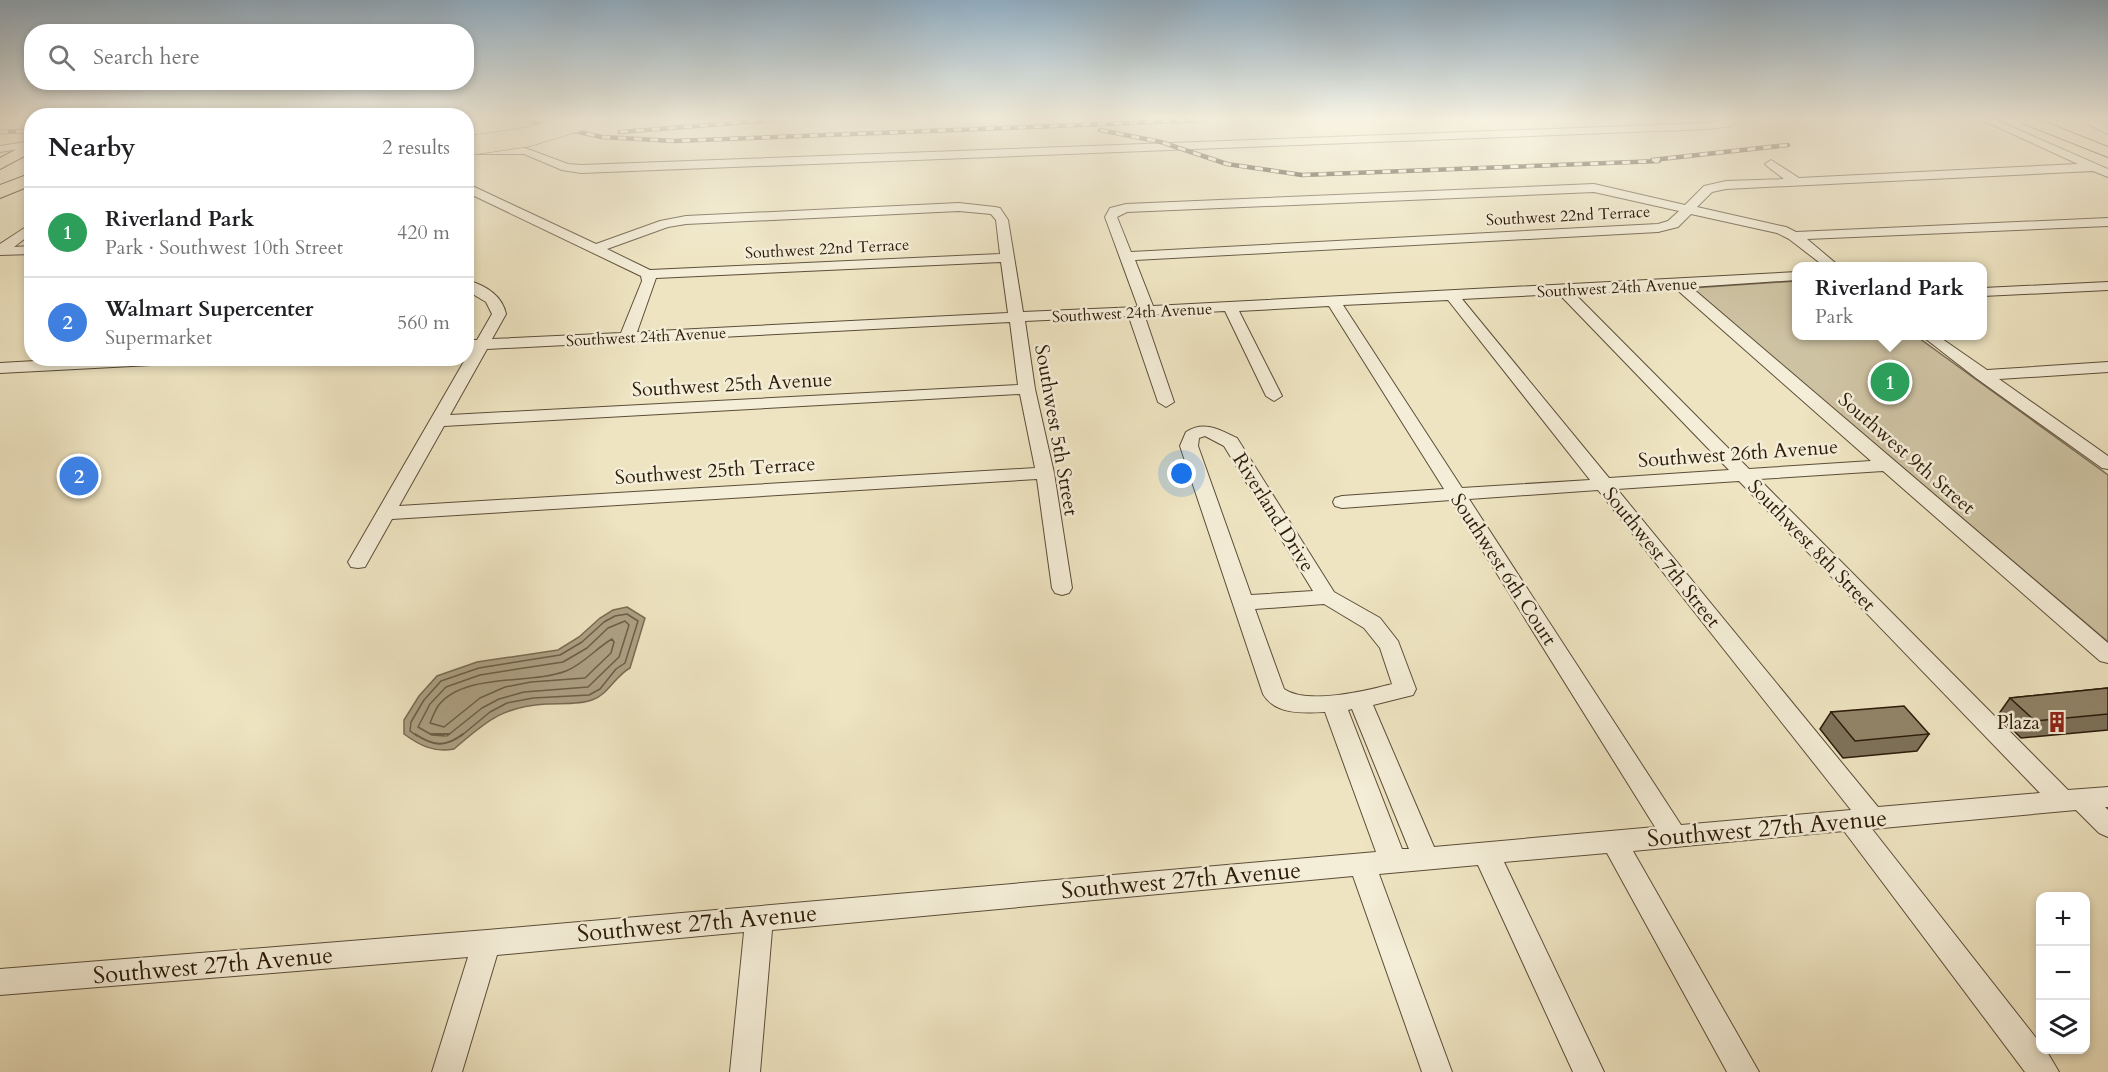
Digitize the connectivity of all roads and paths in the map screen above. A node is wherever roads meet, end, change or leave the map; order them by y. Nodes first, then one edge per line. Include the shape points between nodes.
1 (1780, 170) edge
2 (2030, 170) edge
3 (1796, 181) junction
4 (24, 182) edge
5 (474, 191) edge
6 (0, 192) edge
7 (1691, 208) junction
8 (2108, 222) edge
9 (24, 233) edge
10 (1794, 236) junction
11 (24, 245) edge
12 (597, 248) junction
13 (2, 249) edge
14 (24, 250) edge
15 (1128, 256) junction
16 (1008, 258) junction
17 (1826, 262) edge
18 (648, 274) junction
19 (1792, 276) edge
20 (1678, 284) junction
21 (2108, 286) edge
22 (474, 288) edge
23 (1562, 289) junction
24 (1987, 292) edge
25 (1452, 296) junction
26 (1334, 302) junction
27 (1230, 307) junction
28 (1144, 312) junction
29 (1016, 317) junction
30 (627, 338) junction
31 (1934, 340) edge
32 (474, 345) edge
33 (38, 366) edge
34 (464, 366) edge
35 (2108, 367) edge
36 (0, 368) edge
37 (1982, 375) junction
38 (1027, 389) junction
39 (1274, 396) dead end
40 (1166, 402) dead end
41 (439, 421) junction
42 (2108, 464) edge
43 (1886, 465) junction
44 (1045, 473) junction
45 (1744, 475) junction
46 (1604, 484) junction
47 (1457, 495) junction
48 (1342, 502) dead end
49 (387, 513) junction
50 (358, 562) dead end
51 (1062, 588) dead end
52 (1327, 597) junction
53 (1244, 603) junction
54 (2108, 655) edge
55 (1359, 699) junction
56 (1333, 702) junction
57 (2084, 799) edge
58 (1861, 819) junction
59 (2108, 826) edge
60 (1674, 836) junction
61 (1614, 841) junction
62 (1486, 853) junction
63 (1426, 858) junction
64 (1394, 861) junction
65 (1362, 864) junction
66 (759, 918) junction
67 (486, 943) junction
68 (0, 982) edge
69 (447, 1072) edge
70 (745, 1072) edge
71 (1437, 1072) edge
72 (1589, 1072) edge
73 (1744, 1072) edge
74 (2044, 1072) edge

1 - 3 street
2 - 3 street, Southwest 22nd Terrace
3 - 7 street, Southwest 22nd Terrace via 1708,189
4 - 6 highway
5 - 12 street
7 - 10 street
7 - 15 street, Southwest 22nd Terrace via 1673,224 1658,228
7 - 15 street via 1594,188 1273,197 1126,208 1115,211 1112,217
8 - 10 street
9 - 13 street
10 - 17 street
11 - 13 street
12 - 16 street, Southwest 5th Street via 686,220 959,207 995,211 1002,220
12 - 18 street
13 - 14 street
15 - 28 street via 1146,306
16 - 18 street, Southwest 22nd Terrace
16 - 29 street, Southwest 5th Street
18 - 30 street
19 - 20 street, Southwest 24th Avenue
20 - 23 street, Southwest 24th Avenue
20 - 43 street, Southwest 9th Street
21 - 24 street
22 - 32 street via 497,304 499,314
23 - 25 street, Southwest 24th Avenue
23 - 45 street, Southwest 8th Street
25 - 26 street, Southwest 24th Avenue
25 - 46 street, Southwest 7th Street
26 - 27 street, Southwest 24th Avenue
26 - 47 street, Southwest 6th Court
27 - 28 street, Southwest 24th Avenue
27 - 39 street
28 - 29 street, Southwest 24th Avenue
28 - 40 street via 1138,320
29 - 30 street, Southwest 24th Avenue
29 - 38 street, Southwest 5th Street
30 - 32 street, Southwest 24th Avenue
31 - 37 street
33 - 36 street
34 - 41 street
35 - 37 street
37 - 42 street
38 - 41 street, Southwest 25th Avenue
38 - 44 street, Southwest 5th Street
41 - 49 street
43 - 45 street, Southwest 26th Avenue
43 - 54 street, Southwest 9th Street
44 - 49 street, Southwest 25th Terrace
44 - 51 street, Southwest 5th Street
45 - 46 street, Southwest 26th Avenue
45 - 57 street, Southwest 8th Street
46 - 47 street, Southwest 26th Avenue
46 - 58 street, Southwest 7th Street
47 - 48 street, Southwest 26th Avenue
47 - 60 street, Southwest 6th Court
49 - 50 street
52 - 53 street, Riverland Drive
52 - 53 street, Riverland Drive via 1231,442 1215,432 1195,432 1189,440 1190,452
52 - 55 street, Riverland Drive via 1372,622 1390,646 1406,689
53 - 56 street, Riverland Drive via 1274,694 1288,703
55 - 56 street, Riverland Drive
55 - 63 street
56 - 64 street
57 - 58 street, Southwest 27th Avenue
57 - 59 street, Southwest 8th Street
58 - 60 street, Southwest 27th Avenue
58 - 74 street, Southwest 7th Street
60 - 61 street, Southwest 27th Avenue
61 - 62 street, Southwest 27th Avenue
61 - 73 street
62 - 63 street, Southwest 27th Avenue
62 - 72 street
63 - 64 street, Southwest 27th Avenue
64 - 65 street, Southwest 27th Avenue
65 - 66 street, Southwest 27th Avenue
65 - 71 street
66 - 67 street, Southwest 27th Avenue
66 - 70 street
67 - 68 street, Southwest 27th Avenue
67 - 69 street

